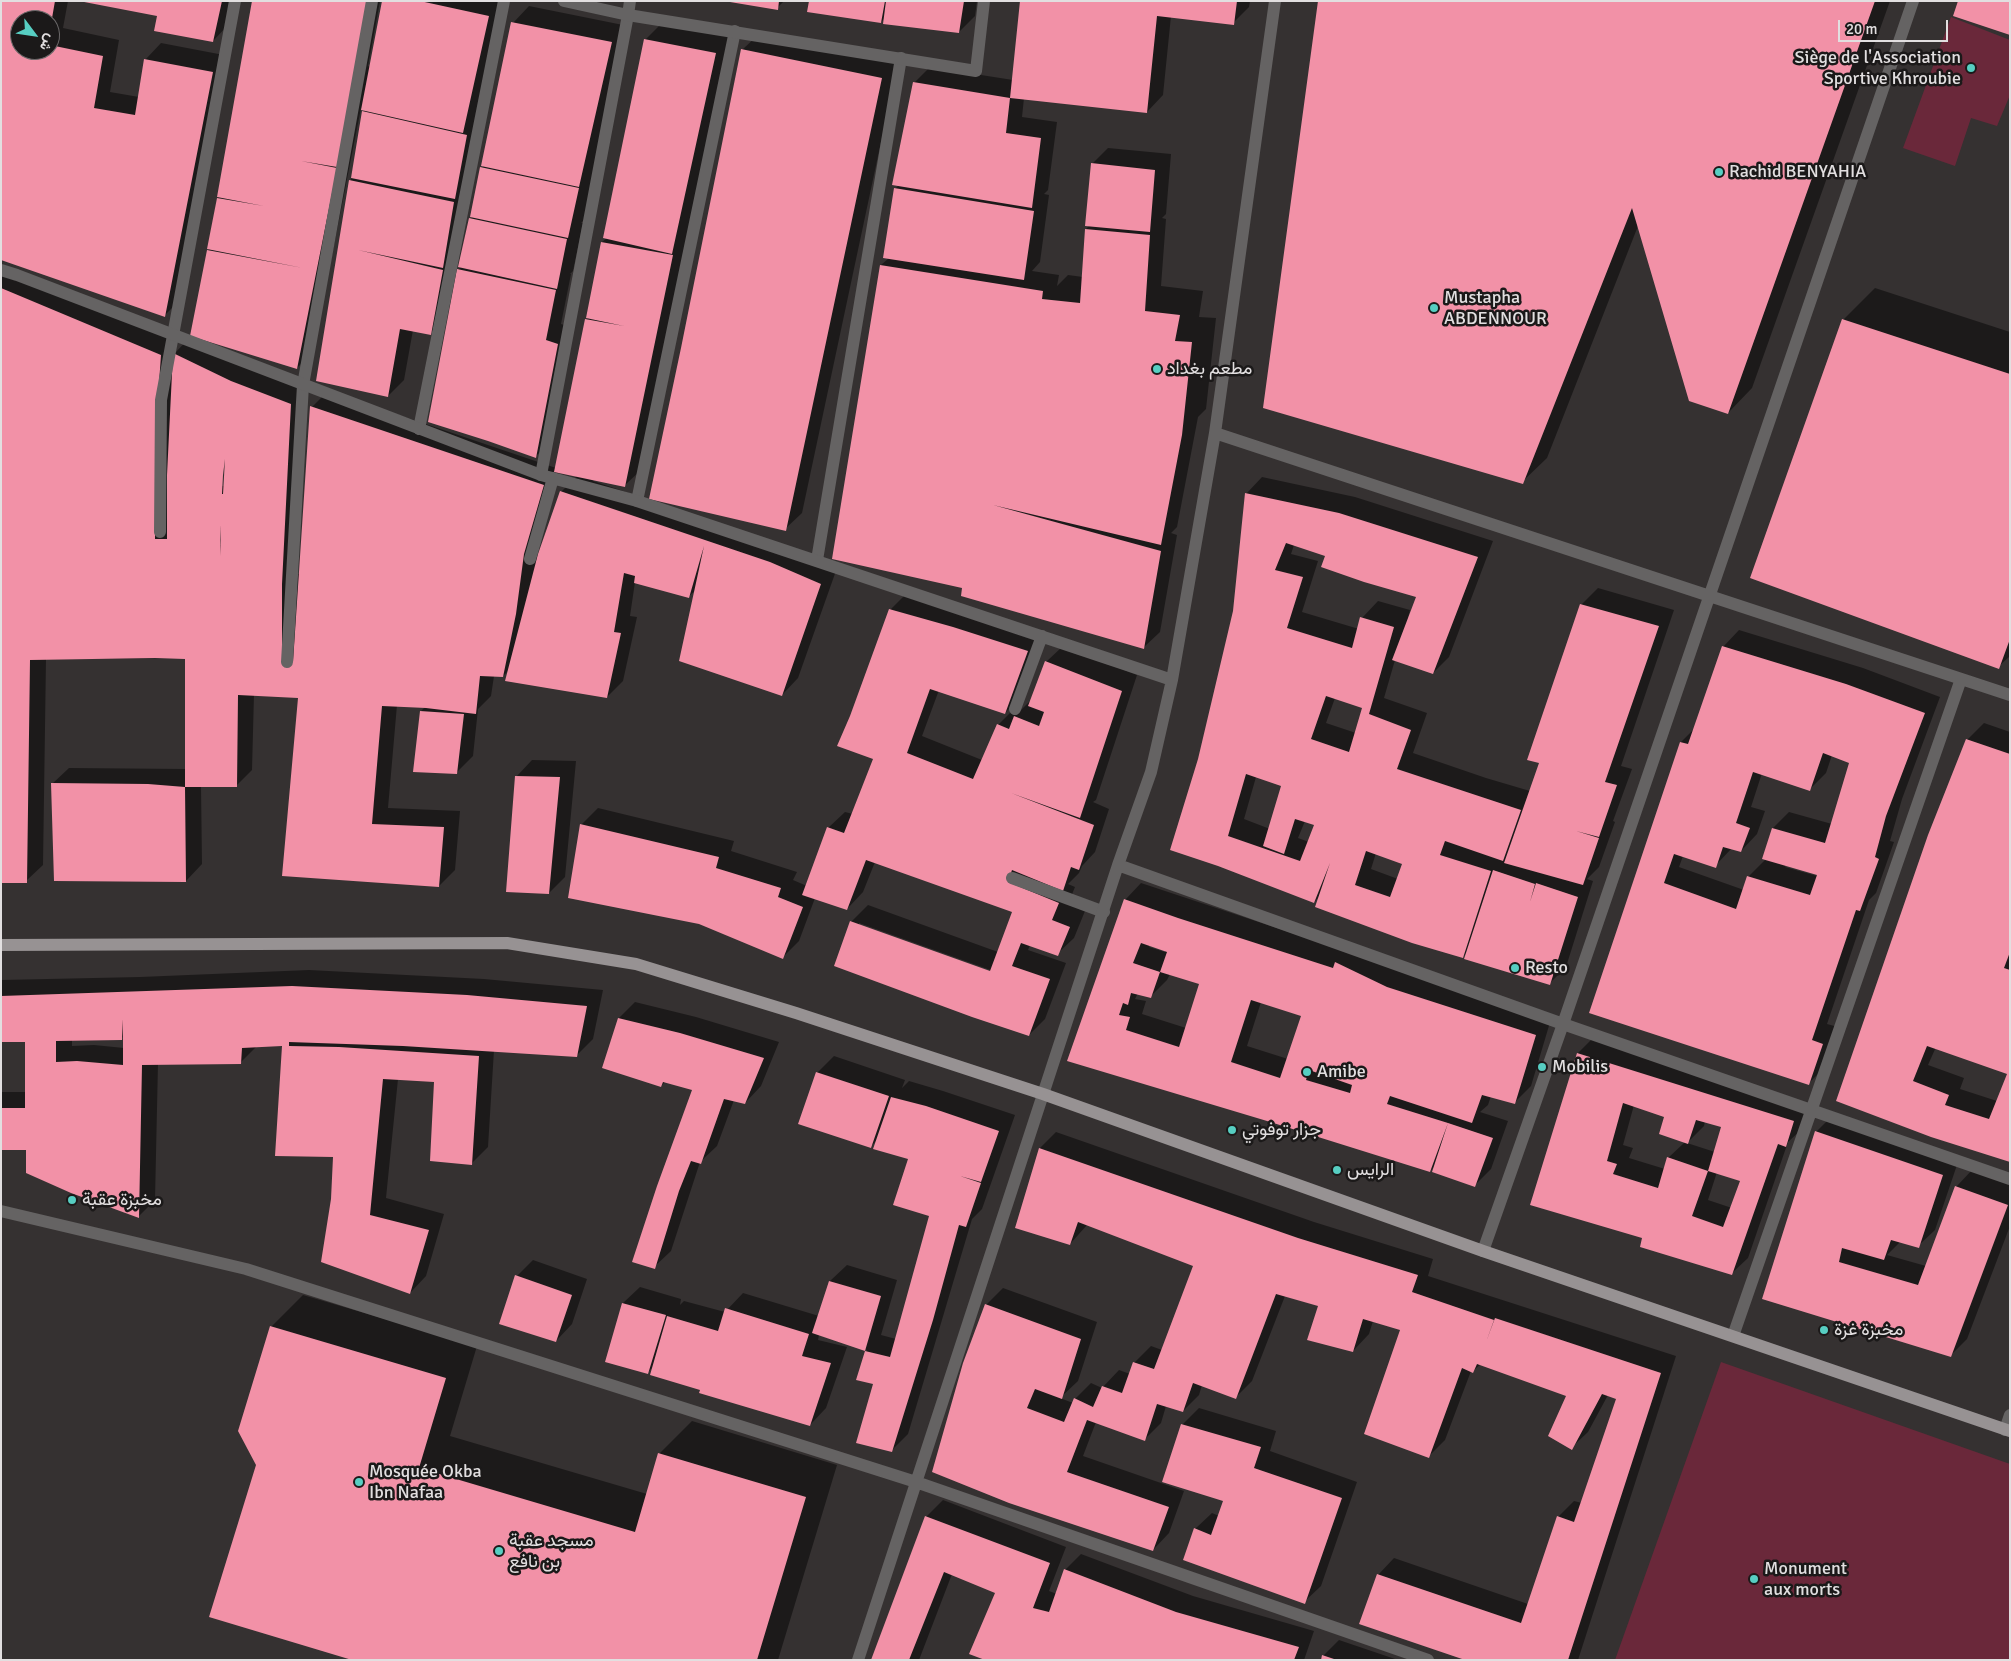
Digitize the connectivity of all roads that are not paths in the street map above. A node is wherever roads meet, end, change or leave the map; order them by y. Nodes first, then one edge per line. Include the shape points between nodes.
1 (235, 1) edge
2 (372, 1) edge
3 (504, 1) edge
4 (564, 1) edge
5 (630, 1) edge
6 (984, 1) edge
7 (1275, 1) edge
8 (1913, 1) edge
9 (628, 15) junction
10 (735, 31) junction
11 (901, 58) junction
12 (1, 270) edge
13 (172, 335) junction
14 (303, 385) junction
15 (419, 429) junction
16 (1215, 433) junction
17 (547, 476) junction
18 (637, 501) junction
19 (160, 532) dead end
20 (530, 559) dead end
21 (816, 560) junction
22 (1710, 595) junction
23 (1042, 636) junction
24 (287, 662) dead end
25 (1961, 679) junction
26 (1172, 680) junction
27 (2010, 695) edge
28 (1015, 709) dead end
29 (1118, 865) junction
30 (1012, 878) dead end
31 (1104, 912) junction
32 (1, 944) edge
33 (1563, 1024) junction
34 (1043, 1094) junction
35 (1811, 1111) junction
36 (2010, 1179) edge
37 (1, 1211) edge
38 (1483, 1250) junction
39 (1733, 1336) junction
40 (2010, 1415) edge
41 (2007, 1431) edge
42 (916, 1482) junction
43 (858, 1660) edge
44 (1428, 1660) edge

1 - 13 street
2 - 14 street
3 - 15 street
4 - 9 street
5 - 9 street
6 - 11 street via 976,71
7 - 16 street
8 - 22 street
9 - 10 street
9 - 17 street
10 - 11 street
10 - 18 street
11 - 21 street
12 - 13 street
13 - 14 street
13 - 19 street via 161,400
14 - 15 street
14 - 24 street
15 - 17 street
16 - 22 street
16 - 26 street
17 - 18 street
17 - 20 street
18 - 21 street
21 - 23 street
22 - 25 street
22 - 33 street
23 - 26 street
23 - 28 street
25 - 27 street
25 - 35 street
26 - 29 street via 1150,772
29 - 31 street
29 - 33 street
30 - 31 street
31 - 34 street
32 - 34 main road via 506,943 636,964
33 - 35 street
33 - 38 street
34 - 38 main road
34 - 42 street
35 - 36 street
35 - 39 street
37 - 42 street via 246,1269
38 - 39 main road
39 - 41 main road
40 - 41 street
42 - 43 street
42 - 44 street

